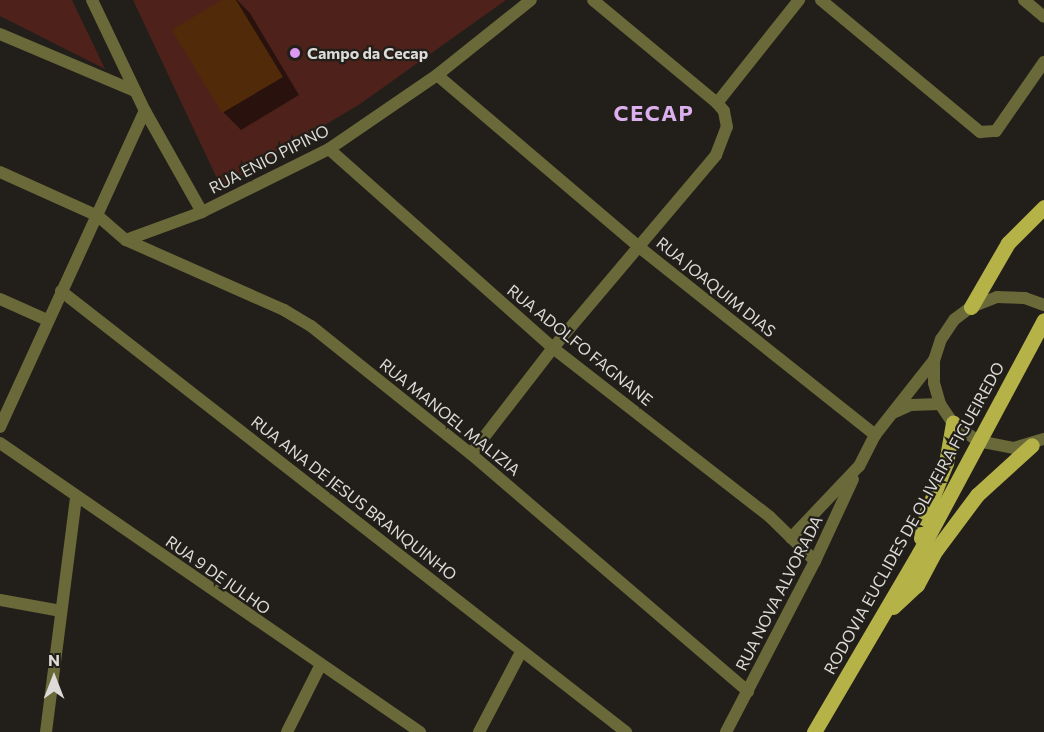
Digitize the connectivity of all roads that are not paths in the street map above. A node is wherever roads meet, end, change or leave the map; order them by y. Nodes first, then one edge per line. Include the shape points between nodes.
1 (92, 0) edge
2 (531, 0) edge
3 (592, 0) edge
4 (799, 0) edge
5 (821, 0) edge
6 (1024, 0) edge
7 (1044, 17) edge
8 (0, 34) edge
9 (1044, 62) edge
10 (437, 75) junction
11 (135, 91) junction
12 (721, 107) junction
13 (145, 111) junction
14 (329, 149) junction
15 (0, 172) edge
16 (1044, 207) edge
17 (202, 212) junction
18 (98, 216) junction
19 (126, 240) junction
20 (639, 247) junction
21 (61, 291) junction
22 (0, 298) edge
23 (1044, 305) edge
24 (971, 306) junction
25 (47, 320) junction
26 (1044, 320) edge
27 (553, 348) junction
28 (934, 360) junction
29 (940, 404) junction
30 (890, 416) junction
31 (952, 423) junction
32 (0, 427) edge
33 (875, 435) junction
34 (978, 441) junction
35 (1038, 442) edge
36 (0, 443) edge
37 (471, 453) junction
38 (859, 466) junction
39 (76, 497) junction
40 (791, 538) junction
41 (919, 553) junction
42 (815, 561) junction
43 (0, 600) edge
44 (61, 610) junction
45 (883, 617) junction
46 (521, 652) junction
47 (320, 666) junction
48 (748, 691) junction
49 (46, 732) edge
50 (286, 732) edge
51 (420, 732) edge
52 (479, 732) edge
53 (626, 732) edge
54 (726, 732) edge
55 (814, 732) edge

1 - 11 street
2 - 10 street, RUA ENIO PIPINO
3 - 12 street
4 - 12 street
5 - 9 street via 980,132 996,131 1013,112
6 - 7 street
8 - 11 street
10 - 14 street, RUA ENIO PIPINO
10 - 20 street, RUA JOAQUIM DIAS
11 - 13 street
12 - 20 street via 727,127 716,155
13 - 17 street
13 - 18 street
14 - 17 street, RUA ENIO PIPINO
14 - 27 street, RUA ADOLFO FAGNANE
15 - 18 street, RUA MANOEL MALIZIA
16 - 24 main road via 1008,243
17 - 19 street, RUA ENIO PIPINO
18 - 19 street, RUA MANOEL MALIZIA
18 - 21 street
19 - 37 street, RUA MANOEL MALIZIA via 311,326
20 - 27 street
20 - 33 street, RUA JOAQUIM DIAS
21 - 25 street
21 - 46 street, RUA ANA DE JESUS BRANQUINHO
22 - 25 street
23 - 24 street via 1025,298 997,297
24 - 28 street via 941,339
25 - 32 street
26 - 34 main road, RODOVIA EUCLIDES DE OLIVEIRA FIGUEIREDO
27 - 37 street
27 - 40 street, RUA ADOLFO FAGNANE
28 - 29 street via 934,383
28 - 30 street
29 - 30 street via 911,405
29 - 31 street
30 - 33 street
31 - 34 street
31 - 41 main road via 946,463 926,514
33 - 38 street
34 - 35 street via 996,447
34 - 41 main road, RODOVIA EUCLIDES DE OLIVEIRA FIGUEIREDO
35 - 45 main road via 977,495 942,541 917,585
36 - 39 street, RUA 9 DE JULHO
37 - 48 street, RUA MANOEL MALIZIA
38 - 40 street
38 - 42 street, RUA NOVA ALVORADA
39 - 44 street
39 - 47 street, RUA 9 DE JULHO
40 - 42 street, RUA ADOLFO FAGNANE
41 - 45 main road, RODOVIA EUCLIDES DE OLIVEIRA FIGUEIREDO
42 - 48 street, RUA NOVA ALVORADA
43 - 44 street
44 - 49 street
45 - 55 main road, RODOVIA EUCLIDES DE OLIVEIRA FIGUEIREDO
46 - 52 street
46 - 53 street, RUA ANA DE JESUS BRANQUINHO
47 - 50 street
47 - 51 street, RUA 9 DE JULHO
48 - 54 street, RUA NOVA ALVORADA

